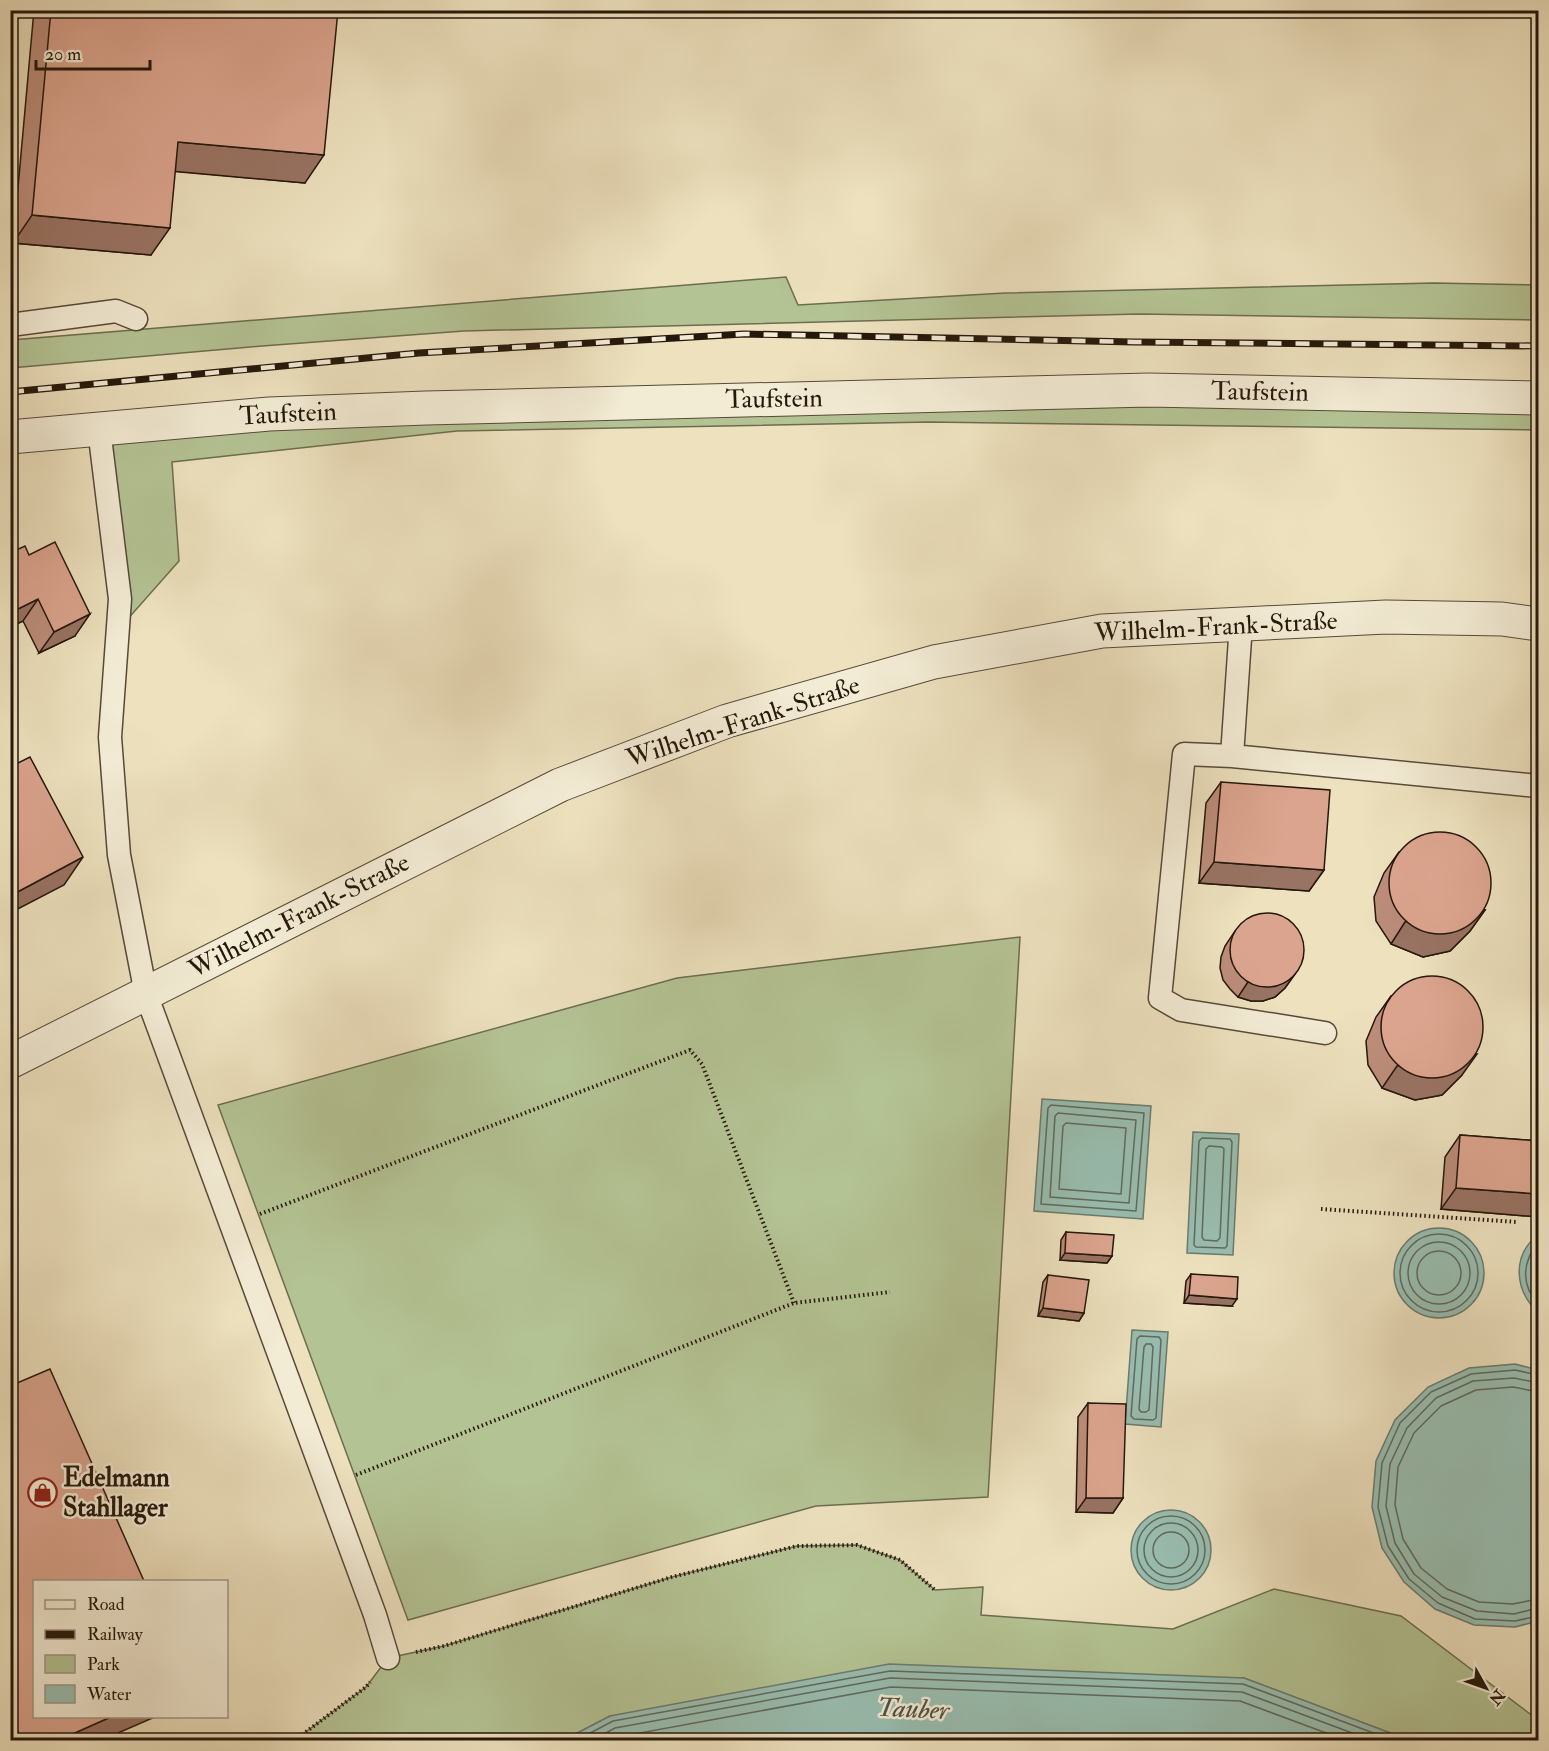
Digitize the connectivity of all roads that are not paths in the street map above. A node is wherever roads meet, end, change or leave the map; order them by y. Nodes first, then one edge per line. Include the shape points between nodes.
1 (136, 320) dead end
2 (10, 325) edge
3 (1539, 398) edge
4 (99, 429) junction
5 (10, 437) edge
6 (1241, 624) junction
7 (1539, 624) edge
8 (1232, 756) junction
9 (1539, 786) edge
10 (146, 994) junction
11 (1324, 1033) dead end
12 (10, 1062) edge
13 (388, 1658) road end

1 - 2 lane via 116,311
3 - 4 street, Taufstein via 1149,390 426,408 269,414
4 - 5 street, Taufstein
4 - 10 lane via 120,599 110,737 119,855
6 - 7 street, Wilhelm-Frank-Straße via 1386,617 1502,619
6 - 8 lane
6 - 10 street, Wilhelm-Frank-Straße via 1102,631 934,662 727,721 560,785
8 - 9 lane
8 - 11 lane via 1184,754 1160,998 1181,1010
10 - 12 street, Wilhelm-Frank-Straße
10 - 13 lane

